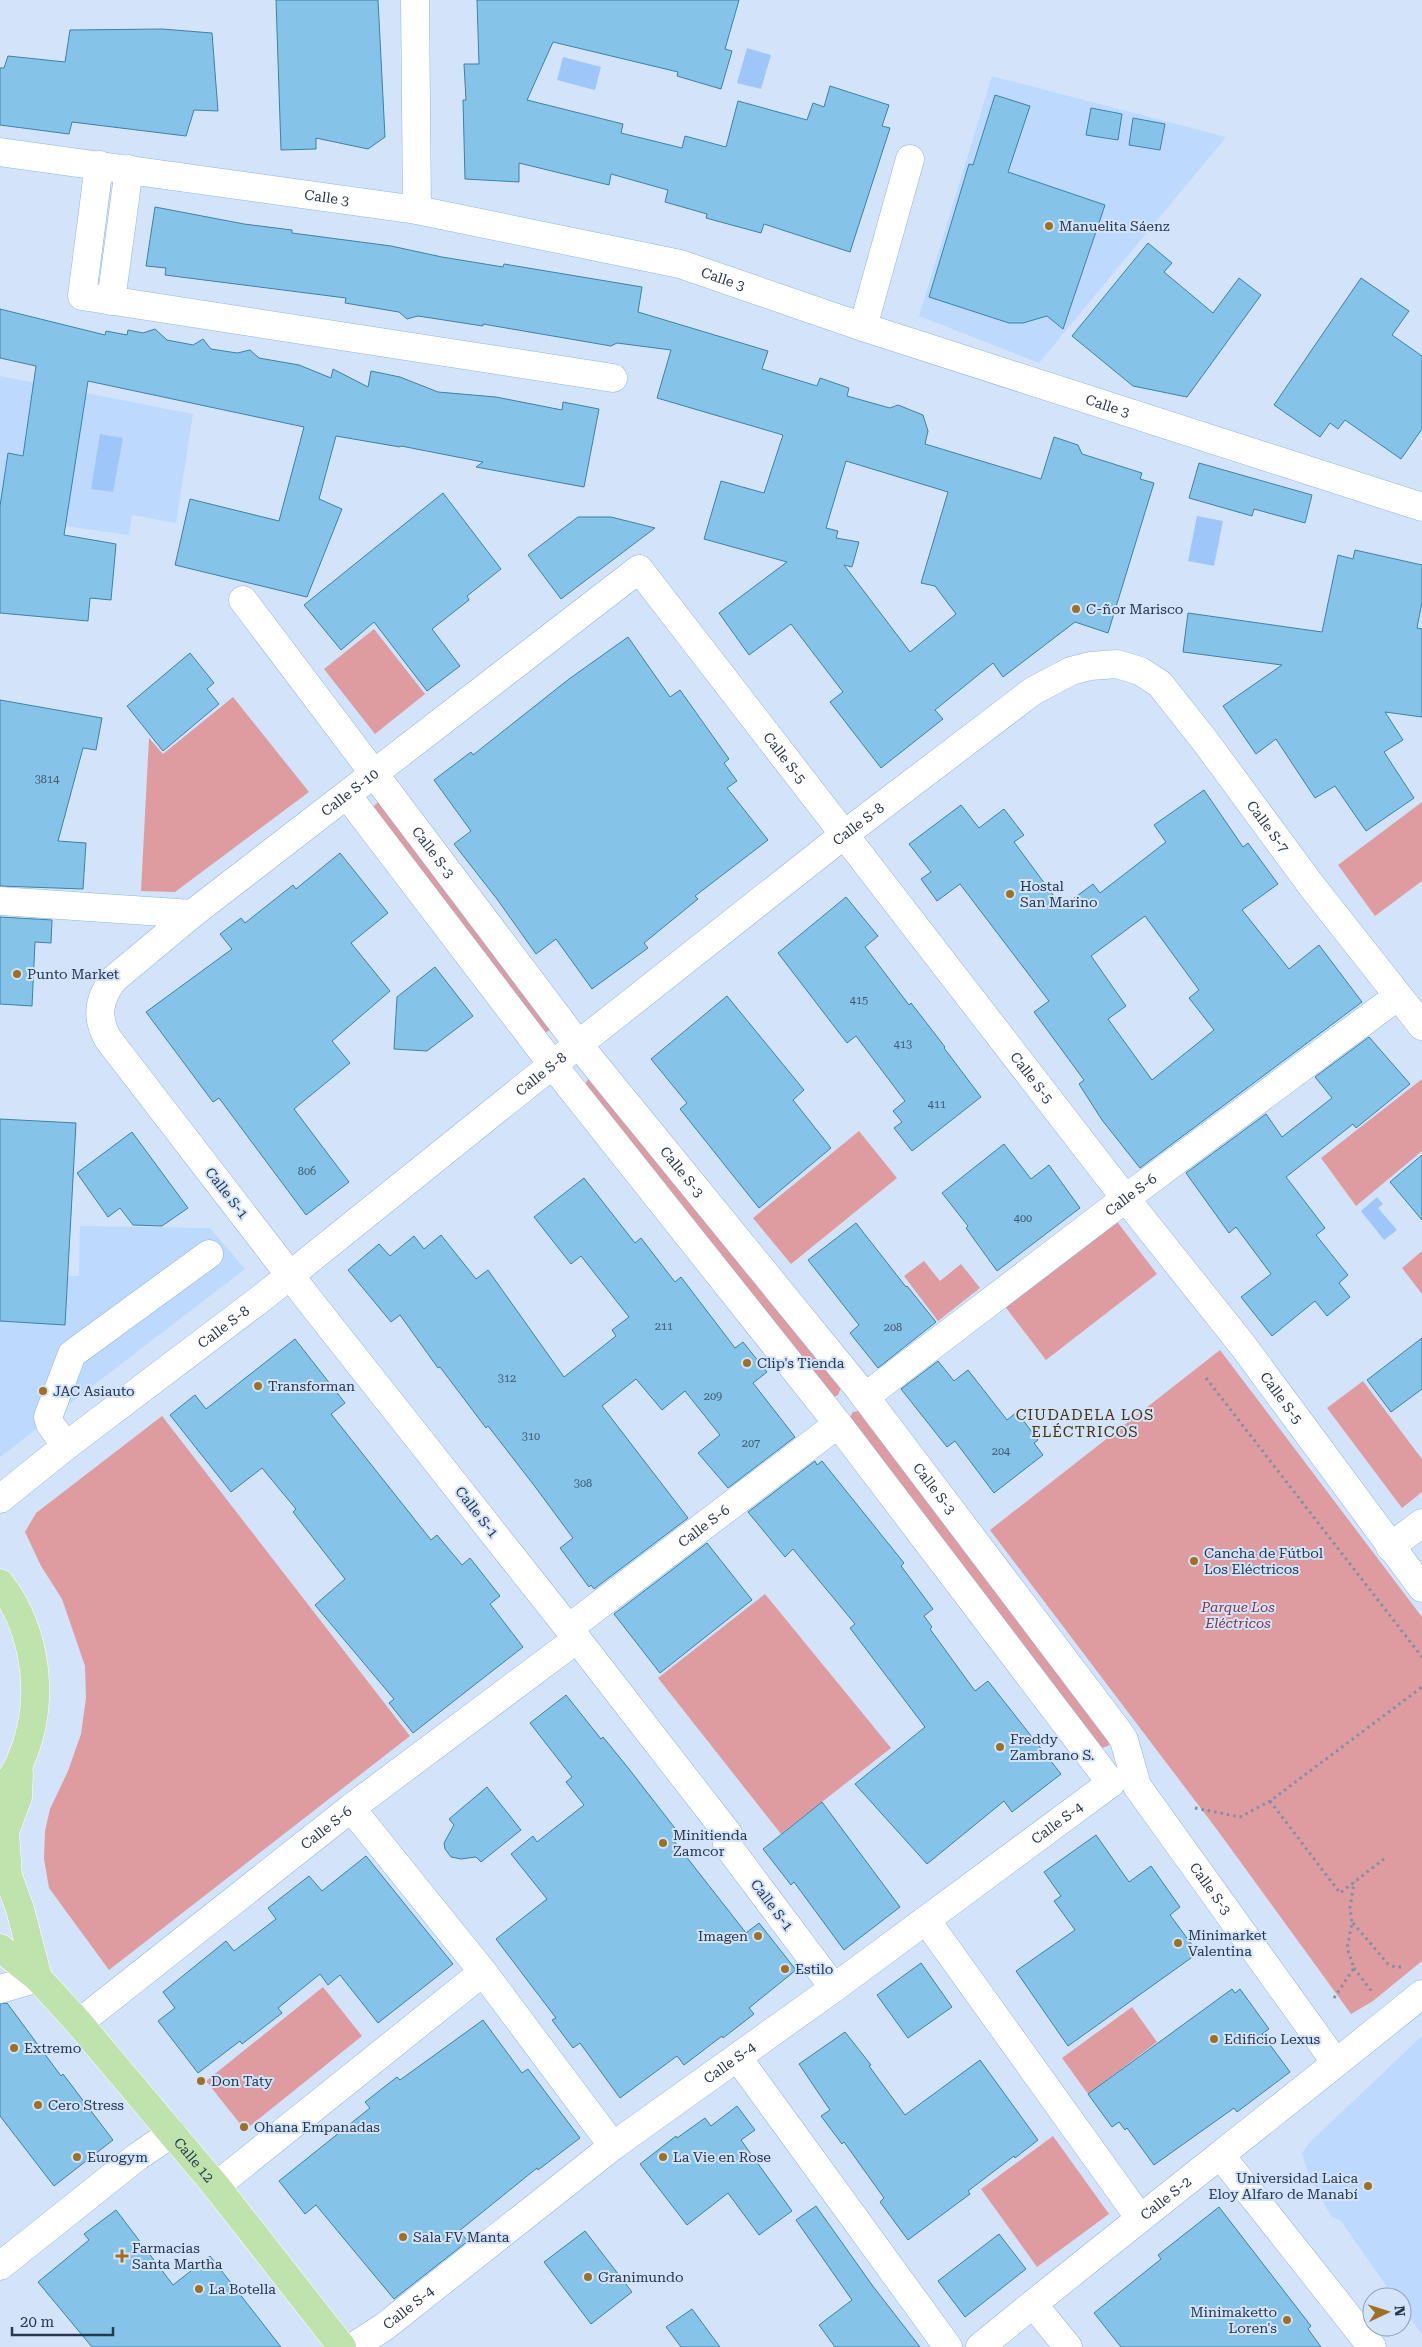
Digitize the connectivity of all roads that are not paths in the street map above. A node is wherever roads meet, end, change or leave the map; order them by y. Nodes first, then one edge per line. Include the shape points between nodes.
1 (415, 0) edge
2 (0, 152) edge
3 (910, 159) dead end
4 (99, 165) junction
5 (129, 169) junction
6 (417, 210) junction
7 (111, 301) junction
8 (863, 327) junction
9 (613, 378) dead end
10 (1422, 507) edge
11 (639, 568) joint
12 (243, 600) dead end
13 (1090, 666) joint
14 (375, 773) junction
15 (347, 795) junction
16 (845, 834) junction
17 (0, 901) edge
18 (192, 914) junction
19 (1398, 996) junction
20 (1422, 1026) edge
21 (108, 1040) joint
22 (578, 1044) junction
23 (552, 1064) junction
24 (1126, 1198) junction
25 (209, 1254) dead end
26 (290, 1275) junction
27 (862, 1393) junction
28 (833, 1419) junction
29 (66, 1446) junction
30 (0, 1499) edge
31 (1422, 1523) edge
32 (1390, 1547) junction
33 (0, 1583) edge
34 (1422, 1588) edge
35 (573, 1634) junction
36 (20, 1763) junction
37 (1111, 1783) junction
38 (1137, 1786) junction
39 (0, 1795) edge
40 (351, 1808) junction
41 (926, 1920) junction
42 (0, 1948) edge
43 (483, 1972) junction
44 (38, 1978) junction
45 (834, 1988) junction
46 (0, 1989) edge
47 (1422, 1994) edge
48 (79, 2023) junction
49 (738, 2058) junction
50 (1336, 2063) junction
51 (172, 2134) junction
52 (613, 2146) junction
53 (1221, 2156) junction
54 (216, 2186) junction
55 (1139, 2217) junction
56 (0, 2266) edge
57 (1033, 2304) junction
58 (342, 2347) edge
59 (353, 2347) edge
60 (948, 2347) edge
61 (980, 2347) edge
62 (1068, 2347) edge
63 (1372, 2347) edge

1 - 6 street
2 - 4 street, Calle 3
3 - 8 street
4 - 5 street, Calle 3
4 - 7 street via 82,296
5 - 6 street, Calle 3
5 - 7 street
6 - 8 street, Calle 3 via 680,264
7 - 9 street
8 - 10 street, Calle 3
11 - 14 street, Calle S-10
11 - 16 street, Calle S-5
12 - 14 street, Calle S-3
13 - 16 street, Calle S-8 via 1071,671 1033,691
13 - 19 street, Calle S-7 via 1117,664 1140,671 1160,684
14 - 15 street, Calle S-10
14 - 22 street, Calle S-3
15 - 18 street, Calle S-10
15 - 23 street
16 - 22 street, Calle S-8
16 - 24 street, Calle S-5
17 - 18 street
18 - 21 street, Calle S-10 via 106,989 99,1015
19 - 20 street, Calle S-7
19 - 24 street, Calle S-6
21 - 26 street, Calle S-1
22 - 23 street, Calle S-8
22 - 27 street, Calle S-3
23 - 26 street, Calle S-8
23 - 28 street
24 - 27 street, Calle S-6
24 - 32 street, Calle S-5 via 1244,1347
25 - 29 street via 72,1354 48,1417
26 - 29 street, Calle S-8
26 - 35 street, Calle S-1
27 - 28 street, Calle S-6
27 - 38 street, Calle S-3 via 1124,1740
28 - 35 street, Calle S-6
28 - 37 street
29 - 30 street, Calle S-8
31 - 32 street
32 - 34 street, Calle S-5
33 - 36 main road via 12,1599 29,1638 36,1680 32,1722
35 - 40 street, Calle S-6
35 - 45 street, Calle S-1 via 729,1836 727,1845
36 - 39 main road
36 - 44 main road, Calle 12 via 18,1797 5,1832 8,1876
37 - 38 street
37 - 41 street, Calle S-4
38 - 50 street, Calle S-3
40 - 43 street
40 - 48 street, Calle S-6
41 - 45 street, Calle S-4
41 - 55 street
42 - 44 main road, Calle 12
43 - 52 street
43 - 54 street
44 - 46 street
44 - 48 main road, Calle 12
45 - 49 street, Calle S-4
47 - 50 street, Calle S-2
48 - 51 main road, Calle 12
49 - 52 street, Calle S-4
49 - 60 street
50 - 53 street, Calle S-2
51 - 54 main road, Calle 12
51 - 56 street via 137,2157
52 - 59 street, Calle S-4 via 384,2327
53 - 55 street, Calle S-2
53 - 63 street
54 - 58 main road, Calle 12
55 - 57 street, Calle S-2
57 - 61 street, Calle S-2
57 - 62 street

